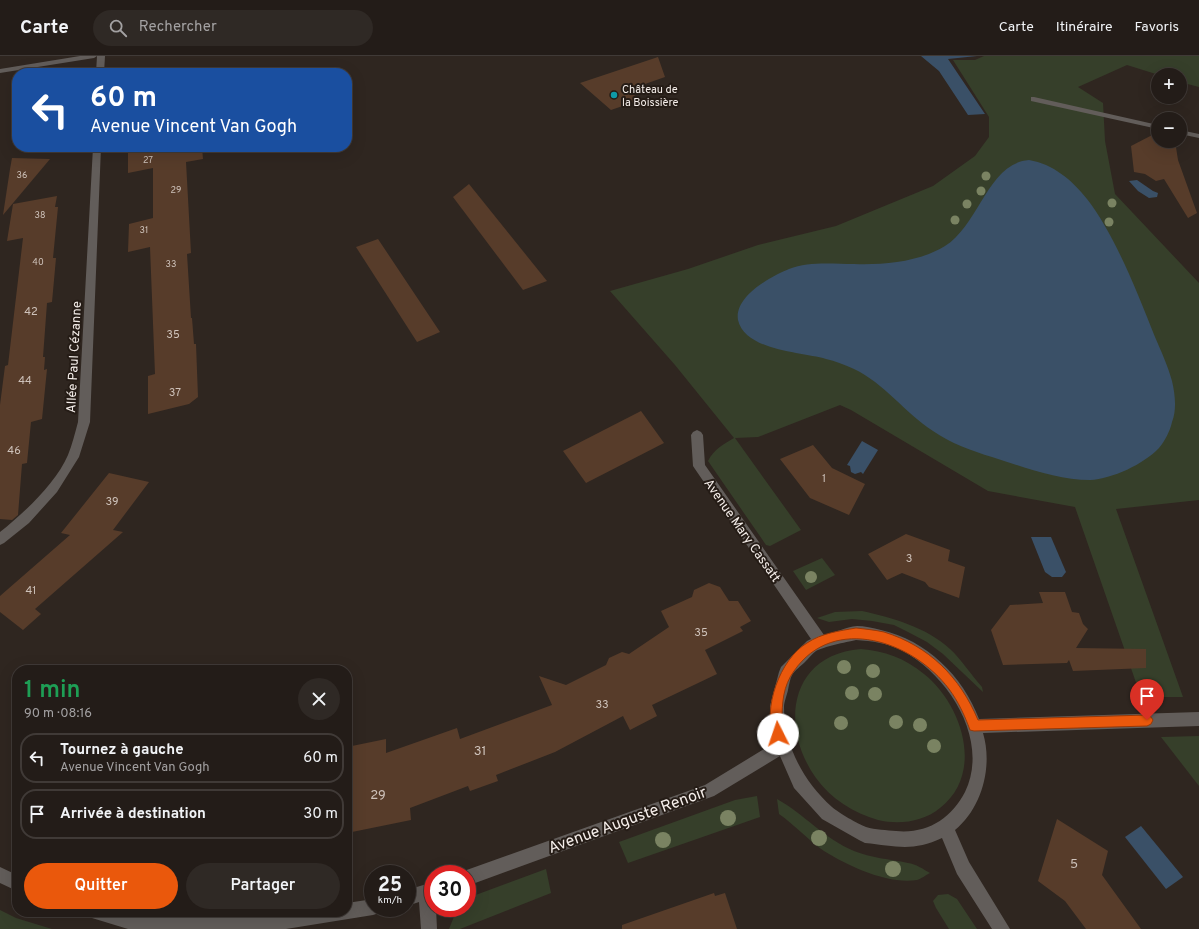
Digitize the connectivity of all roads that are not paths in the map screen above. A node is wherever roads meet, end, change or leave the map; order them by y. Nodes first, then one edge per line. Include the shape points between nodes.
1 (94, 56) edge
2 (101, 56) edge
3 (24, 68) edge
4 (100, 68) edge
5 (12, 70) edge
6 (0, 72) edge
7 (1034, 99) dead end
8 (1151, 125) edge
9 (1187, 133) edge
10 (1199, 136) edge
11 (97, 152) edge
12 (697, 435) dead end
13 (0, 538) edge
14 (820, 641) junction
15 (1199, 719) edge
16 (974, 726) junction
17 (781, 747) junction
18 (946, 827) junction
19 (0, 875) edge
20 (476, 875) edge
21 (12, 881) edge
22 (364, 908) edge
23 (352, 910) edge
24 (115, 917) edge
25 (310, 917) edge
26 (429, 917) edge
27 (429, 929) edge
28 (1002, 929) edge

1 - 3 street
2 - 4 street
5 - 6 street
7 - 8 street
9 - 10 street
11 - 13 street, Allée Paul Cézanne via 84,422 73,457 53,488 25,519
12 - 14 street, Avenue Mary Cassatt via 699,466
14 - 16 street via 844,634 869,634 908,647 933,663 953,685
14 - 17 street via 803,652 789,668 780,687 776,722
15 - 16 street
16 - 18 street via 979,764 975,789 963,811
17 - 18 street via 802,788 824,810 864,835 893,841 921,838
17 - 20 street, Avenue Auguste Renoir via 709,791
18 - 28 street via 963,868
19 - 21 street
22 - 23 street
24 - 25 street via 146,926 264,924
26 - 27 street

